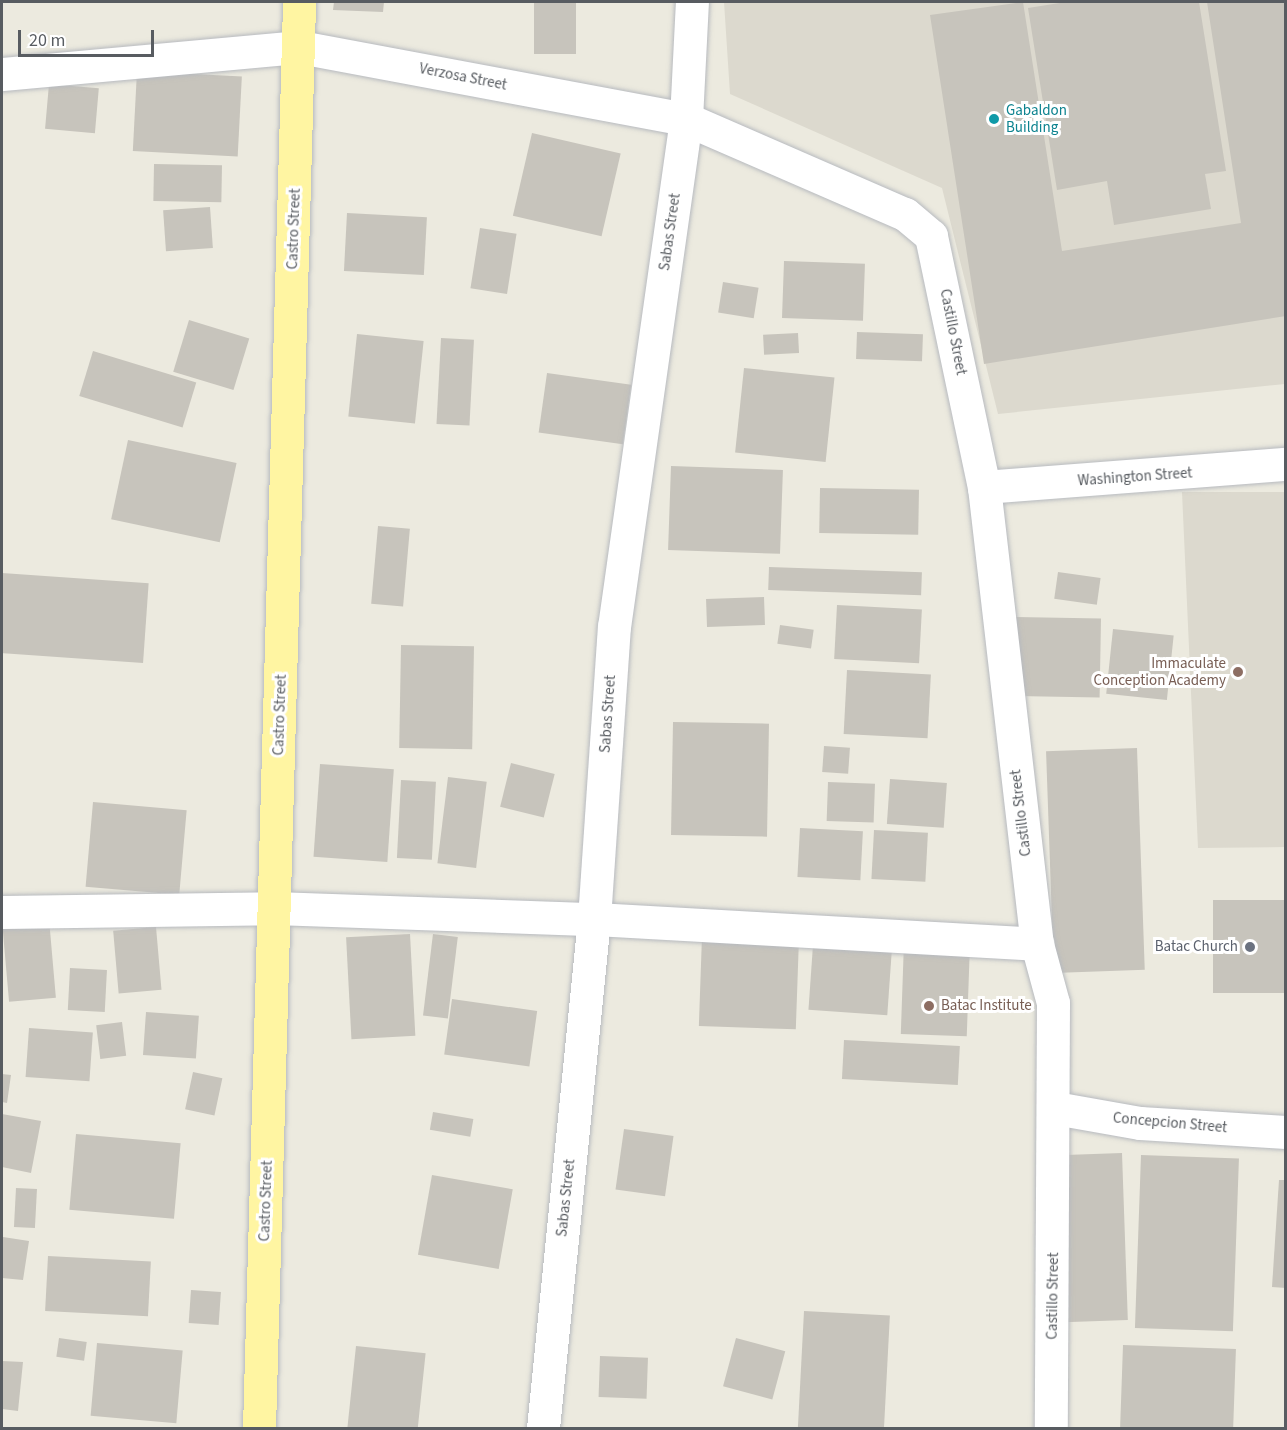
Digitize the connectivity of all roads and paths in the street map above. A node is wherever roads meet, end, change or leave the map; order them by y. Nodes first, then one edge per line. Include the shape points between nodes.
1 (299, 2) edge
2 (692, 2) edge
3 (300, 47) junction
4 (2, 74) edge
5 (686, 119) junction
6 (905, 214) joint
7 (1286, 464) edge
8 (984, 486) junction
9 (274, 908) junction
10 (2, 912) edge
11 (594, 919) junction
12 (1037, 944) junction
13 (1055, 1108) junction
14 (1286, 1132) edge
15 (259, 1428) edge
16 (543, 1428) edge
17 (1051, 1428) edge

1 - 3 main road, Castro Street
2 - 5 street, Sabas Street
3 - 4 street, Verzosa Street
3 - 5 street, Verzosa Street
3 - 9 main road, Castro Street
5 - 6 street, Verzosa Street
5 - 11 street, Sabas Street via 614,627
6 - 8 street, Castillo Street via 931,236
7 - 8 street, Washington Street
8 - 12 street, Castillo Street
9 - 10 street
9 - 11 street
9 - 15 main road, Castro Street
11 - 12 street
11 - 16 street, Sabas Street
12 - 13 street, Castillo Street via 1053,1003
13 - 14 street, Concepcion Street via 1140,1123
13 - 17 street, Castillo Street

